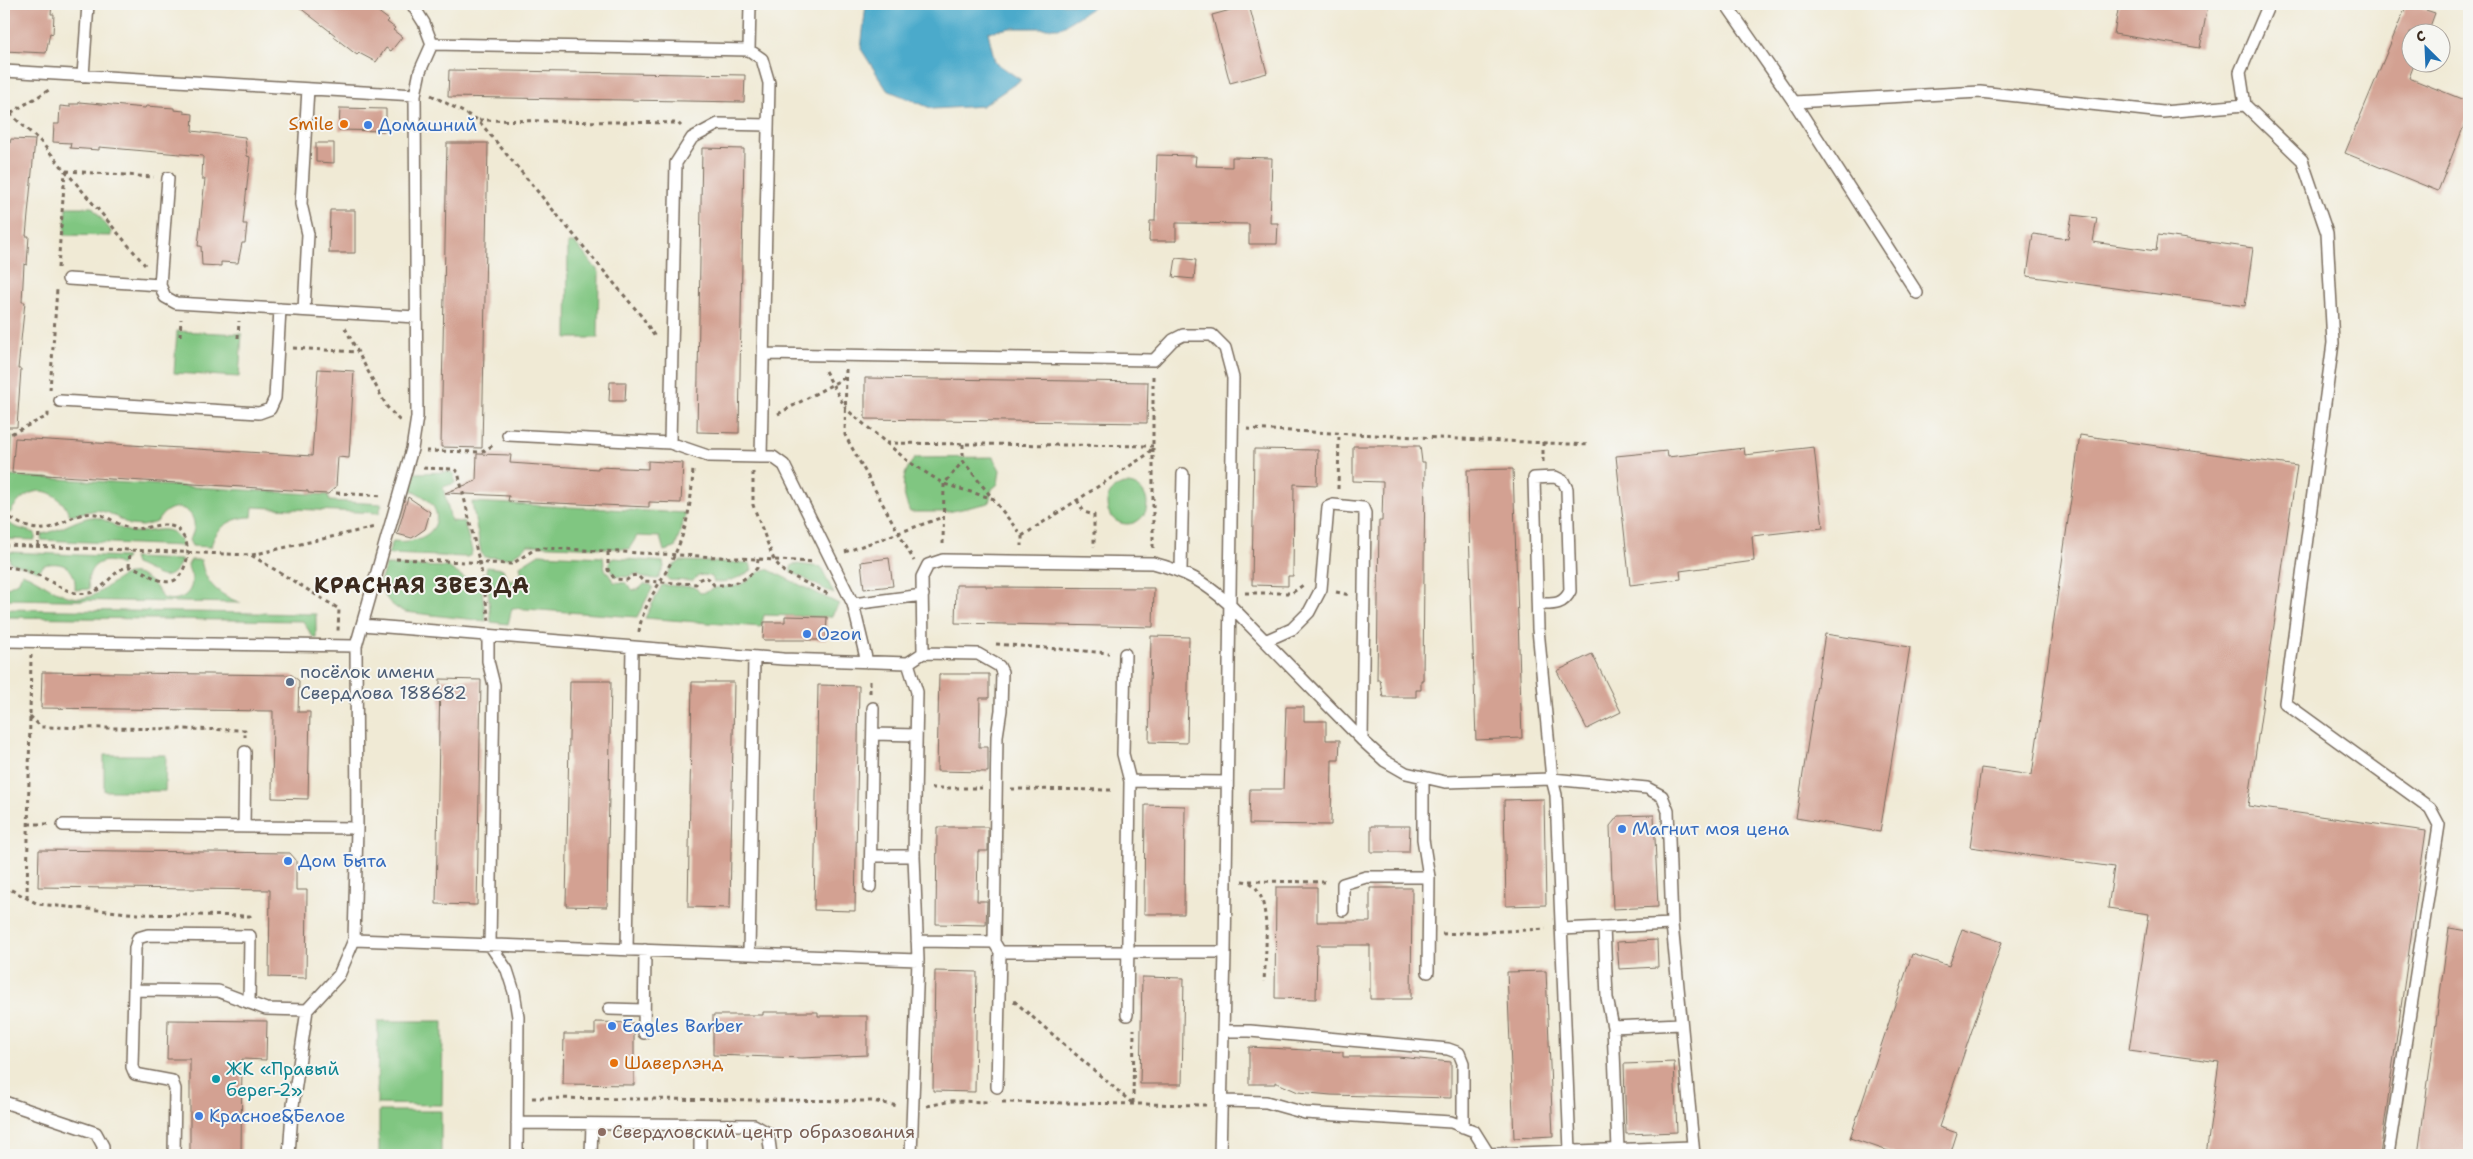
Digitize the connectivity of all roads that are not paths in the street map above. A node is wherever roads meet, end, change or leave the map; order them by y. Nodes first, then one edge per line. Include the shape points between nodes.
1 (88, 4) edge
2 (412, 4) edge
3 (750, 4) edge
4 (1726, 4) edge
5 (2269, 4) edge
6 (432, 44) junction
7 (749, 50) junction
8 (4, 71) edge
9 (83, 76) junction
10 (308, 89) junction
11 (416, 91) junction
12 (1794, 102) junction
13 (2245, 105) junction
14 (768, 125) junction
15 (168, 178) road end
16 (63, 278) road end
17 (160, 285) junction
18 (1917, 293) dead end
19 (280, 309) junction
20 (304, 310) junction
21 (416, 317) junction
22 (763, 354) junction
23 (60, 401) dead end
24 (508, 435) road end
25 (670, 443) junction
26 (757, 457) junction
27 (1183, 474) dead end
28 (1181, 570) junction
29 (923, 595) junction
30 (1229, 598) junction
31 (853, 604) junction
32 (1538, 604) junction
33 (362, 625) junction
34 (488, 634) junction
35 (4, 641) edge
36 (1265, 641) junction
37 (356, 646) junction
38 (635, 647) junction
39 (923, 653) junction
40 (1125, 654) road end
41 (754, 657) junction
42 (867, 662) junction
43 (908, 663) junction
44 (873, 708) road end
45 (873, 734) junction
46 (916, 735) junction
47 (1362, 740) junction
48 (245, 752) road end
49 (1423, 777) junction
50 (1552, 779) junction
51 (1227, 782) junction
52 (1130, 786) junction
53 (63, 824) dead end
54 (244, 827) junction
55 (357, 828) junction
56 (871, 856) junction
57 (914, 856) junction
58 (1429, 877) junction
59 (870, 887) dead end
60 (1343, 910) dead end
61 (1672, 924) junction
62 (1604, 927) junction
63 (1562, 929) junction
64 (354, 940) junction
65 (917, 941) junction
66 (994, 942) junction
67 (490, 945) junction
68 (627, 950) junction
69 (645, 950) junction
70 (1000, 952) junction
71 (1128, 952) junction
72 (1225, 952) junction
73 (749, 954) junction
74 (918, 960) junction
75 (1428, 972) dead end
76 (134, 990) junction
77 (249, 1003) junction
78 (609, 1009) dead end
79 (307, 1010) junction
80 (644, 1010) junction
81 (1128, 1015) dead end
82 (1681, 1024) junction
83 (1613, 1027) junction
84 (1223, 1031) junction
85 (644, 1033) dead end
86 (997, 1087) dead end
87 (1222, 1101) junction
88 (4, 1102) edge
89 (518, 1123) junction
90 (592, 1124) junction
91 (700, 1125) junction
92 (1463, 1127) junction
93 (1618, 1149) junction
94 (1570, 1151) junction
95 (1693, 1151) edge
96 (1489, 1154) edge
97 (103, 1155) edge
98 (174, 1155) edge
99 (289, 1155) edge
100 (517, 1155) edge
101 (592, 1155) edge
102 (700, 1155) edge
103 (771, 1155) edge
104 (911, 1155) edge
105 (1220, 1155) edge
106 (2388, 1155) edge

1 - 9 lane
2 - 6 lane
3 - 7 lane
4 - 12 lane
5 - 13 lane via 2240,72
6 - 7 lane
6 - 11 lane via 420,71
7 - 14 lane via 762,59 768,83
8 - 9 lane
9 - 10 lane
10 - 11 lane
10 - 20 lane via 300,204 308,234
11 - 21 lane
12 - 13 lane via 1980,92 2163,112
12 - 18 lane
13 - 106 lane via 2302,160 2327,232 2333,343 2285,703 2430,808 2439,825
14 - 22 lane
14 - 25 lane via 718,124 692,138 676,163
15 - 17 lane
16 - 17 lane
17 - 19 lane via 165,297 176,303
19 - 20 lane
19 - 23 lane via 275,398 270,409 259,413
20 - 21 lane
21 - 33 lane via 417,417 412,449
22 - 26 lane via 762,423
22 - 30 lane via 1154,360 1182,335 1212,335 1225,348 1233,378
24 - 25 lane
25 - 26 lane via 708,456
26 - 31 lane via 773,457 784,465
27 - 28 lane
28 - 29 lane via 1152,563 943,560 928,565 922,577
28 - 30 lane
29 - 31 lane
29 - 39 lane
30 - 36 lane
30 - 51 lane
31 - 42 lane
32 - 32 lane via 1534,478 1555,477 1563,481 1567,489 1570,591 1559,604
32 - 50 lane
33 - 34 lane
33 - 37 lane
34 - 38 lane
34 - 67 lane via 488,661 494,685
35 - 37 lane
36 - 47 lane
36 - 47 lane via 1292,629 1309,612 1322,585 1328,507 1363,508
37 - 55 lane
38 - 41 lane
38 - 68 lane
39 - 43 lane
39 - 66 lane via 978,654 999,666 1002,672 1002,710 996,736
40 - 52 lane via 1123,754
41 - 42 lane
41 - 73 lane
42 - 43 lane
43 - 46 lane via 916,692
44 - 45 lane
45 - 46 lane
45 - 56 lane
46 - 57 lane
47 - 49 lane via 1385,761 1406,773
48 - 54 lane
49 - 50 lane via 1445,782
49 - 58 lane via 1423,839
50 - 61 lane via 1647,788 1662,796 1668,811
50 - 63 lane via 1556,796
51 - 52 lane
51 - 72 lane
52 - 71 lane
53 - 54 lane
54 - 55 lane
55 - 64 lane
56 - 57 lane
56 - 59 lane
57 - 65 lane
58 - 60 lane via 1366,877 1343,884
58 - 75 lane
61 - 62 lane
61 - 82 lane
62 - 63 lane
62 - 83 lane via 1607,998
63 - 94 lane
64 - 67 lane
64 - 79 lane via 339,975
65 - 66 lane
65 - 74 lane
66 - 70 lane
67 - 68 lane
67 - 89 lane via 507,970 518,1017
68 - 69 lane
69 - 73 lane
69 - 80 lane
70 - 71 lane
70 - 86 lane
71 - 72 lane
71 - 81 lane
72 - 84 lane
73 - 74 lane
74 - 104 lane
76 - 77 lane via 218,991
76 - 77 lane via 134,948 138,938 148,935 250,936
76 - 98 lane via 132,1067 141,1077 172,1081 175,1089
77 - 79 lane via 266,1009
78 - 80 lane
79 - 99 lane
80 - 85 lane
82 - 83 lane
82 - 95 lane
83 - 93 lane
84 - 87 lane
84 - 92 lane via 1448,1049 1459,1053 1463,1063
87 - 92 lane via 1266,1102 1305,1113 1451,1122
87 - 105 lane
88 - 97 lane via 96,1133 103,1146
89 - 90 lane
89 - 100 lane
90 - 91 lane
90 - 101 lane
91 - 102 lane
91 - 103 lane via 754,1125 768,1133
92 - 96 lane via 1474,1131
93 - 94 lane
93 - 95 lane
94 - 96 lane

